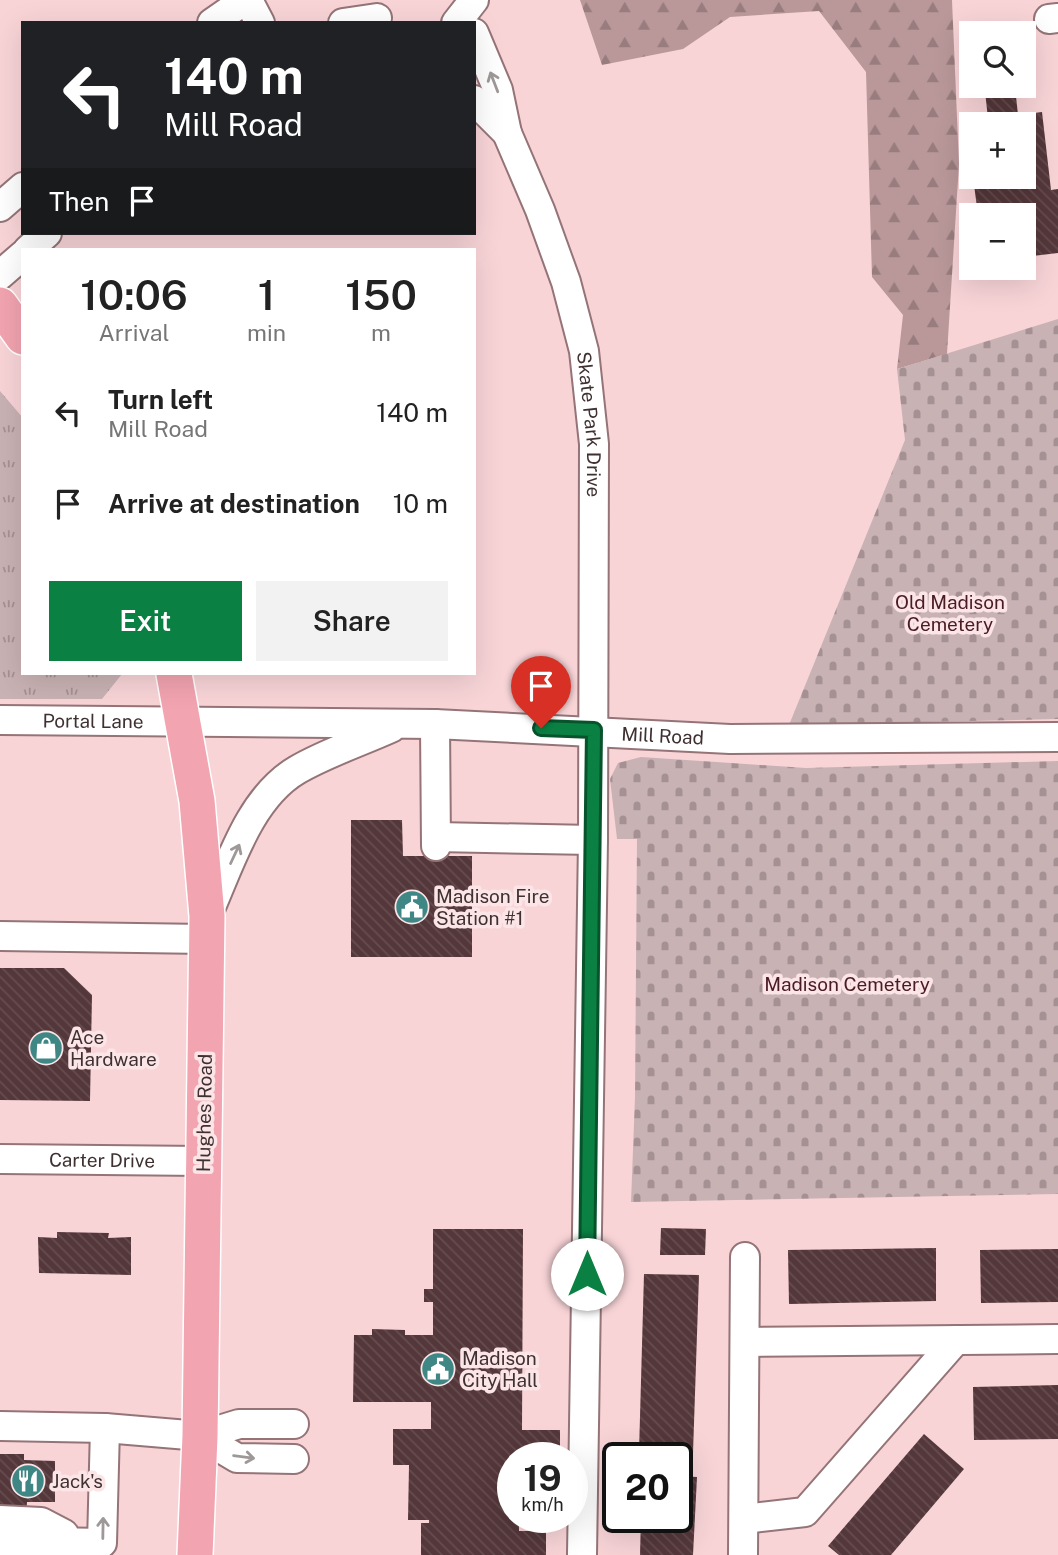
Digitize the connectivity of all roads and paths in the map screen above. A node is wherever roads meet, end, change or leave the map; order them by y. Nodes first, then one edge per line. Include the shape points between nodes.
1 (246, 0) edge
2 (374, 14) edge
3 (215, 21) edge
4 (259, 21) edge
5 (350, 21) edge
6 (476, 37) edge
7 (476, 102) edge
8 (507, 134) junction
9 (21, 189) edge
10 (0, 207) edge
11 (45, 235) edge
12 (30, 248) edge
13 (21, 257) edge
14 (0, 275) edge
15 (0, 305) edge
16 (21, 334) edge
17 (174, 675) edge
18 (0, 720) edge
19 (184, 721) junction
20 (401, 723) junction
21 (435, 724) junction
22 (594, 730) junction
23 (1058, 737) edge
24 (593, 840) junction
25 (206, 927) junction
26 (0, 936) edge
27 (0, 1159) edge
28 (203, 1161) junction
29 (745, 1258) dead end
30 (1058, 1339) edge
31 (956, 1340) junction
32 (745, 1342) junction
33 (294, 1424) dead end
34 (0, 1426) edge
35 (61, 1427) junction
36 (105, 1429) junction
37 (200, 1436) junction
38 (0, 1438) edge
39 (294, 1459) dead end
40 (744, 1519) junction
41 (0, 1520) edge
42 (0, 1541) edge
43 (67, 1543) junction
44 (195, 1555) edge
45 (582, 1555) edge
46 (743, 1555) edge

1 - 3 street
1 - 4 street
2 - 5 street
8 -> 6 street, Skate Park Drive via 498,90
7 - 8 street, Skate Park Drive
8 - 22 street, Skate Park Drive via 566,282 584,351 594,444
9 - 10 street
11 - 12 street
13 - 14 street
15 - 16 main road
17 - 19 main road, Hughes Road
18 - 19 street, Portal Lane
19 - 20 street, Mill Road
19 - 25 main road, Hughes Road via 197,802
20 - 21 street, Mill Road
25 -> 20 street via 266,797 295,771
21 - 22 street, Mill Road
21 - 24 street via 436,841
22 - 23 street, Mill Road via 730,739
22 - 24 street, Skate Park Drive
24 - 45 street, Skate Park Drive
25 - 26 street
25 - 28 main road, Hughes Road
27 - 28 street, Carter Drive
28 - 37 main road, Hughes Road
29 - 32 street
30 - 31 street
31 - 32 street
31 - 40 street via 805,1512
32 - 40 street
33 - 37 street via 239,1424
34 - 35 street
35 - 36 street
35 - 38 street via 44,1436
36 - 37 street
43 -> 36 street via 102,1543
37 -> 39 street via 237,1458
37 - 44 main road, Hughes Road
40 - 46 street
41 - 43 street via 41,1522 64,1534
42 - 43 street

